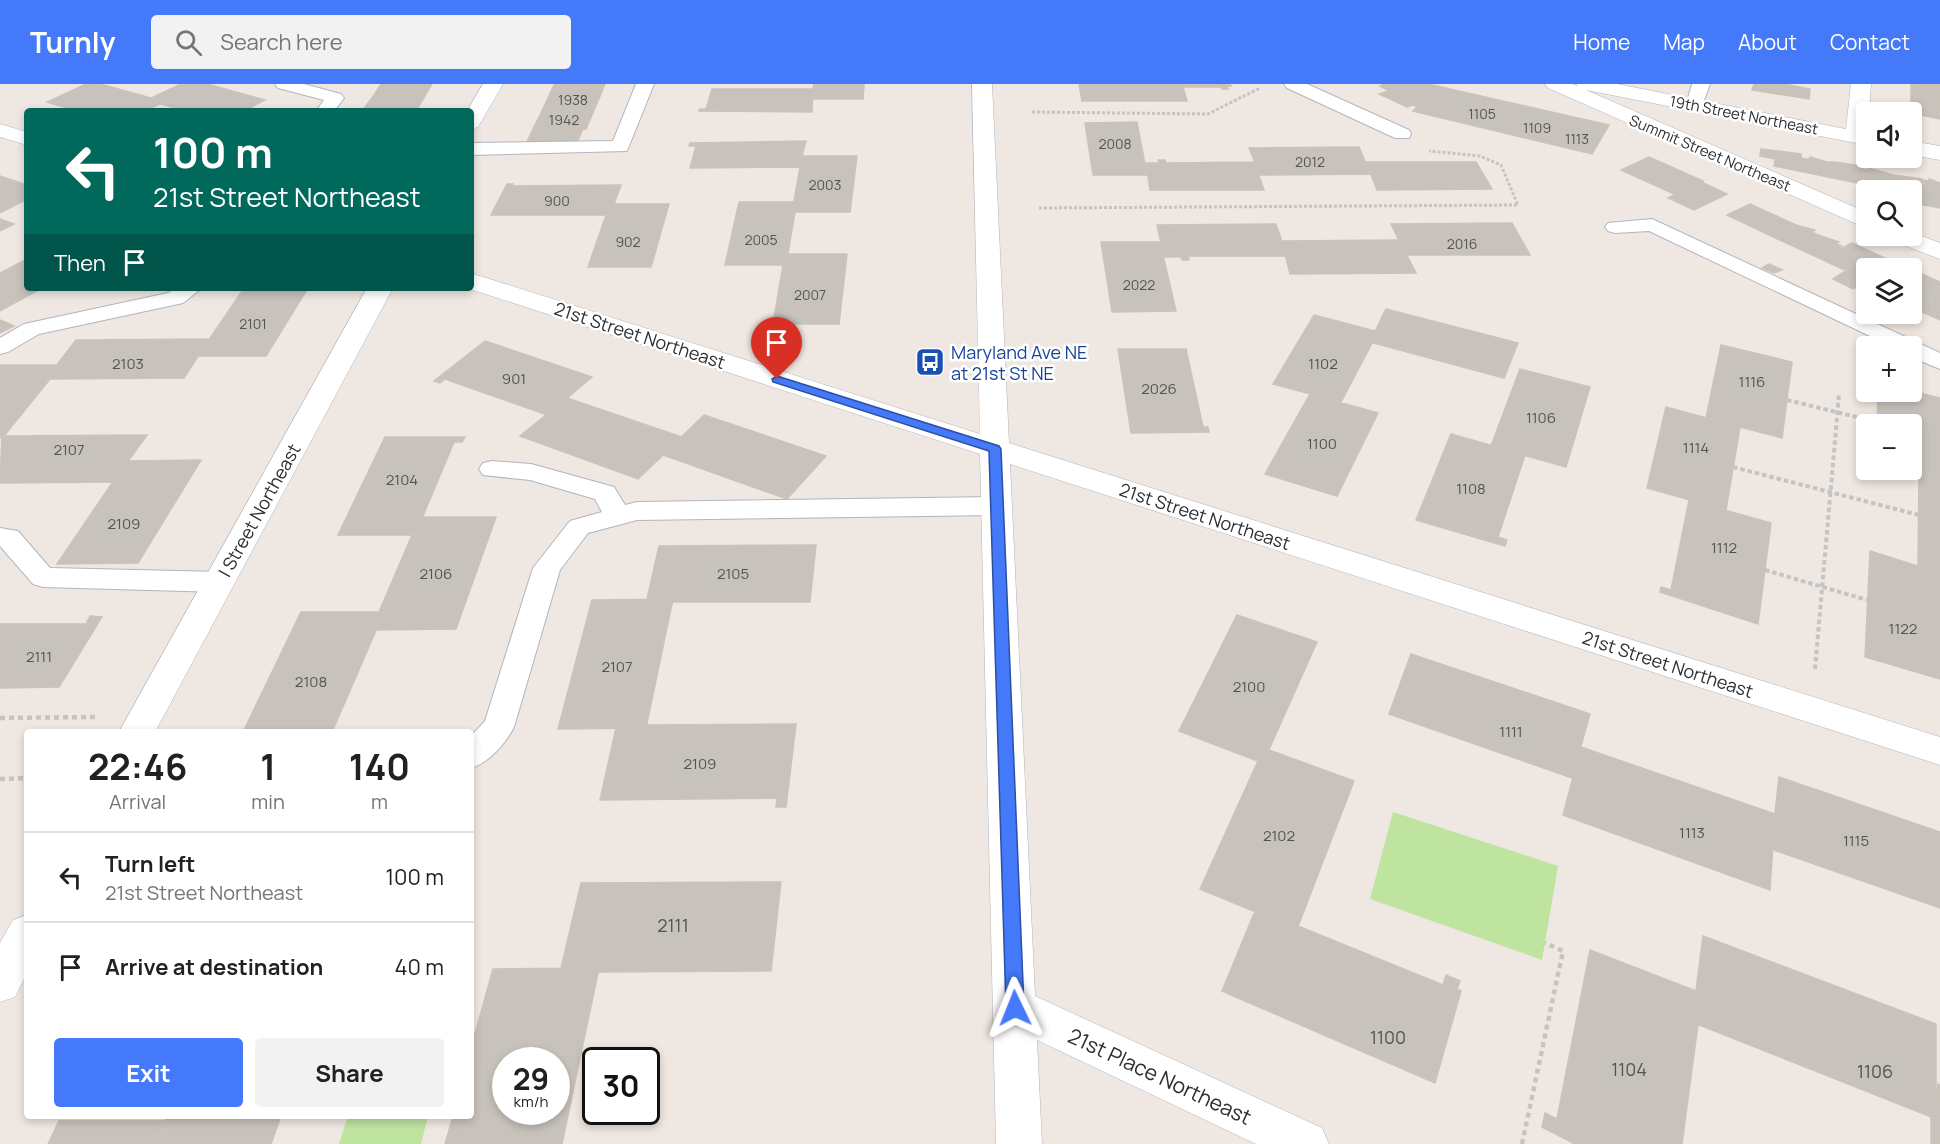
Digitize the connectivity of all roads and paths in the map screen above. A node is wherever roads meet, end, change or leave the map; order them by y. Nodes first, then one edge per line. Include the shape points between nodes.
1 (284, 84) edge
2 (493, 84) edge
3 (645, 84) edge
4 (981, 84) edge
5 (1269, 84) edge
6 (1293, 84) edge
7 (1555, 84) edge
8 (1586, 84) edge
9 (1701, 84) edge
10 (1861, 84) edge
11 (1861, 102) edge
12 (1695, 105) junction
13 (327, 108) edge
14 (1032, 112) dead end
15 (474, 118) edge
16 (0, 130) edge
17 (1402, 134) joint
18 (1856, 137) edge
19 (24, 138) edge
20 (474, 149) edge
21 (1922, 150) edge
22 (1940, 153) edge
23 (1039, 208) dead end
24 (1856, 216) edge
25 (1615, 227) dead end
26 (1922, 245) edge
27 (1940, 252) edge
28 (474, 282) edge
29 (186, 291) edge
30 (378, 291) edge
31 (1886, 336) edge
32 (0, 347) edge
33 (1922, 353) edge
34 (1940, 362) edge
35 (1839, 395) dead end
36 (1787, 400) dead end
37 (1838, 412) junction
38 (1856, 417) edge
39 (995, 449) junction
40 (1733, 467) dead end
41 (492, 469) dead end
42 (1831, 492) junction
43 (998, 506) junction
44 (1919, 515) dead end
45 (618, 516) junction
46 (0, 537) edge
47 (1765, 570) dead end
48 (220, 582) junction
49 (1823, 587) junction
50 (1867, 600) dead end
51 (1815, 669) dead end
52 (100, 717) dead end
53 (0, 718) edge
54 (139, 729) edge
55 (1940, 751) edge
56 (474, 753) edge
57 (24, 778) edge
58 (0, 779) edge
59 (24, 939) edge
60 (1545, 943) dead end
61 (0, 983) edge
62 (1015, 1008) junction
63 (1019, 1144) edge
64 (1306, 1144) edge
65 (1522, 1144) edge

1 - 13 lane via 335,98
2 - 15 street
3 - 20 lane via 620,147
4 - 39 street
5 - 14 path via 1208,114
6 - 17 lane
7 - 24 street, Summit Street Northeast
8 - 12 street, 19th Street Northeast
9 - 12 lane
10 - 11 street
12 - 18 street, 19th Street Northeast
16 - 19 street
17 - 23 path via 1428,151 1480,156 1501,165 1518,206
21 - 22 street
25 - 31 lane via 1652,225
26 - 27 street
28 - 39 street, 21st Street Northeast
29 - 32 lane via 175,298 32,329
30 - 48 street, I Street Northeast
33 - 34 lane
35 - 37 path
36 - 37 path
37 - 38 path
37 - 42 path
39 - 43 street
39 - 55 street, 21st Street Northeast
40 - 42 path
41 - 45 lane via 531,471 605,494
42 - 44 path
42 - 49 path
43 - 45 lane via 637,511
43 - 62 street
45 - 56 lane via 579,527 547,568 499,727
46 - 48 lane via 8,537 43,578
47 - 49 path
48 - 54 street, I Street Northeast
49 - 50 path
49 - 51 path
52 - 53 path
57 - 58 path
59 - 61 street
60 - 65 path via 1563,951
62 - 63 street
62 - 64 street, 21st Place Northeast

